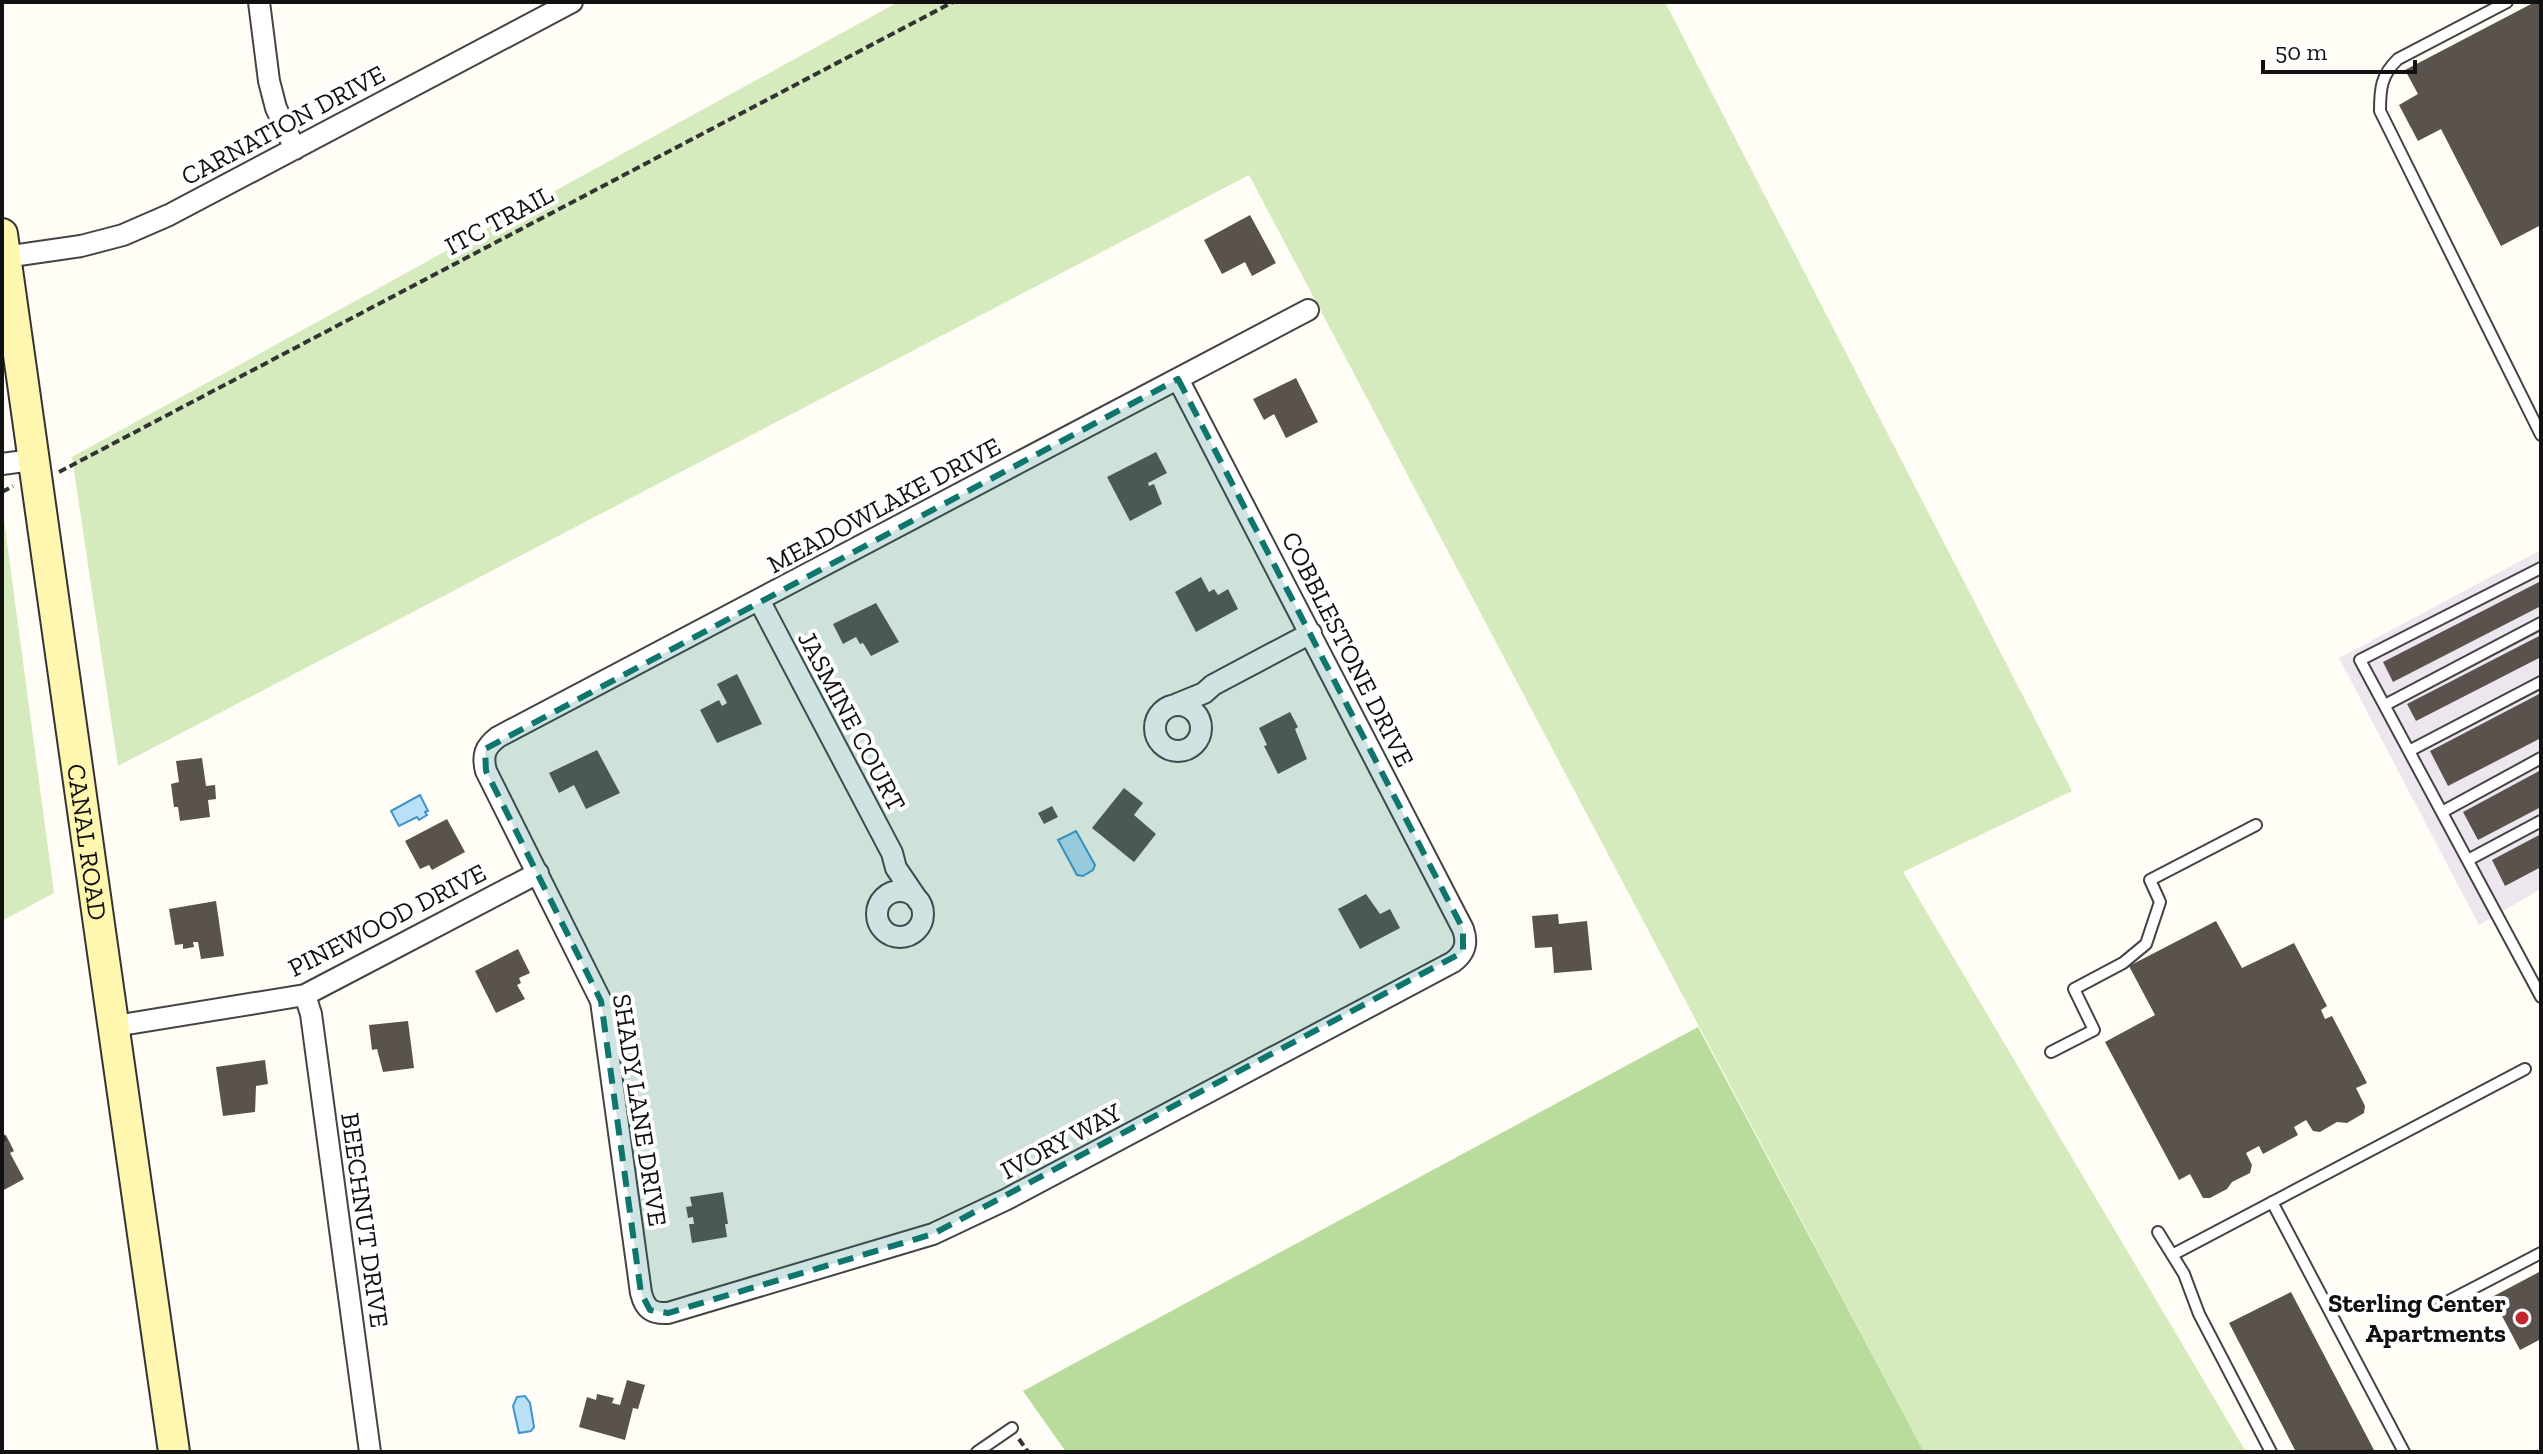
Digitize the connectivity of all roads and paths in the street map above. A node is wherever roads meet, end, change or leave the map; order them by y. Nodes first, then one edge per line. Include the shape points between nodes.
1 (259, 2) edge
2 (572, 2) edge
3 (953, 2) edge
4 (2507, 2) edge
5 (295, 149) junction
6 (4, 246) edge
7 (1308, 310) dead end
8 (1178, 379) junction
9 (2541, 435) edge
10 (32, 460) junction
11 (2, 464) edge
12 (63, 470) dead end
13 (11, 486) dead end
14 (2, 492) edge
15 (2541, 568) edge
16 (759, 600) junction
17 (2541, 623) edge
18 (1311, 633) junction
19 (2541, 682) edge
20 (1204, 693) junction
21 (1177, 704) junction
22 (2385, 705) junction
23 (1201, 722) junction
24 (485, 749) joint
25 (2409, 751) junction
26 (2541, 758) edge
27 (2442, 812) junction
28 (2541, 821) edge
29 (2256, 825) dead end
30 (2468, 860) junction
31 (896, 868) junction
32 (538, 873) junction
33 (885, 896) junction
34 (919, 902) junction
35 (1466, 945) joint
36 (305, 995) junction
37 (2541, 997) edge
38 (115, 1026) junction
39 (2051, 1052) dead end
40 (2525, 1069) dead end
41 (2, 1134) edge
42 (6, 1145) dead end
43 (2272, 1202) junction
44 (2158, 1232) dead end
45 (2541, 1253) edge
46 (2172, 1255) junction
47 (2441, 1305) dead end
48 (650, 1310) joint
49 (1015, 1433) joint
50 (174, 1452) edge
51 (370, 1452) edge
52 (977, 1452) edge
53 (1028, 1452) edge
54 (2271, 1452) edge
55 (2404, 1452) edge

1 - 5 street via 269,81
2 - 5 street, CARNATION DRIVE
3 - 12 path, ITC TRAIL
4 - 9 lane via 2398,59 2385,71 2380,111
5 - 6 street, CARNATION DRIVE via 123,235 81,246
6 - 10 street, CANAL ROAD
7 - 8 street, MEADOWLAKE DRIVE
8 - 16 street, MEADOWLAKE DRIVE
8 - 18 street, COBBLESTONE DRIVE
10 - 11 street
10 - 38 street, CANAL ROAD
13 - 14 path
15 - 22 lane via 2360,660
16 - 24 street, MEADOWLAKE DRIVE via 498,737
16 - 31 street, JASMINE COURT
17 - 22 lane
18 - 20 street
18 - 35 street, COBBLESTONE DRIVE via 1463,929
19 - 25 lane
20 - 21 street
20 - 23 street
21 - 23 street via 1192,709
21 - 23 street via 1163,710 1155,723 1157,738 1167,748 1181,751 1195,744
22 - 25 lane
24 - 32 street, SHADY LANE DRIVE via 486,771
25 - 27 lane
26 - 27 lane
27 - 30 lane
28 - 30 lane
29 - 39 lane via 2150,880 2160,902 2146,944 2074,989 2094,1030
30 - 37 lane
31 - 33 street
31 - 34 street, JASMINE COURT
32 - 36 street, PINEWOOD DRIVE
32 - 48 street, SHADY LANE DRIVE via 601,1001 641,1293
33 - 34 street via 899,890
33 - 34 street via 876,916 882,929 895,937 909,935 921,924
35 - 48 street, IVORY WAY via 1453,962 971,1218 668,1313
36 - 38 street, PINEWOOD DRIVE
36 - 51 street, BEECHNUT DRIVE
38 - 50 street, CANAL ROAD
40 - 43 lane
41 - 42 path
43 - 46 lane
43 - 55 lane
44 - 46 lane
45 - 47 lane
46 - 54 lane
49 - 52 lane
49 - 53 path

